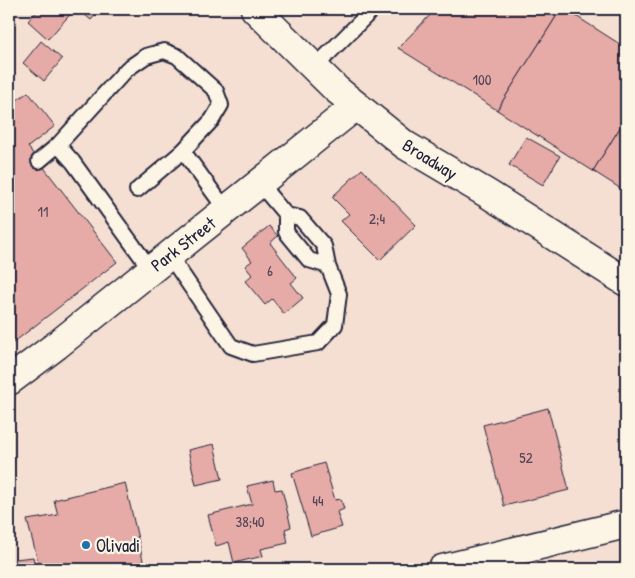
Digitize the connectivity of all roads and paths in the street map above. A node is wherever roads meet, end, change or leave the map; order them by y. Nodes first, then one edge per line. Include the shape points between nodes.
1 (254, 9) edge
2 (373, 9) edge
3 (315, 67) junction
4 (356, 106) junction
5 (58, 145) junction
6 (183, 151) junction
7 (39, 161) dead end
8 (259, 184) junction
9 (137, 190) dead end
10 (226, 210) junction
11 (286, 215) junction
12 (160, 263) junction
13 (328, 266) junction
14 (626, 282) edge
15 (9, 381) edge
16 (626, 524) edge
17 (442, 569) edge

1 - 3 street, Broadway
2 - 3 lane
3 - 4 street, Broadway
4 - 8 street, Park Street
4 - 14 street, Broadway via 405,145
5 - 6 lane via 127,69 146,56 164,51 177,56 216,91 220,105 212,120
5 - 7 lane
5 - 12 lane
6 - 9 lane
6 - 10 lane
8 - 10 street, Park Street
8 - 11 lane
10 - 12 street, Park Street
11 - 13 lane via 300,218 324,246
11 - 13 lane via 286,232 310,260
12 - 13 lane via 231,346 253,354 318,343 335,324 340,294
12 - 15 street, Park Street
16 - 17 street

